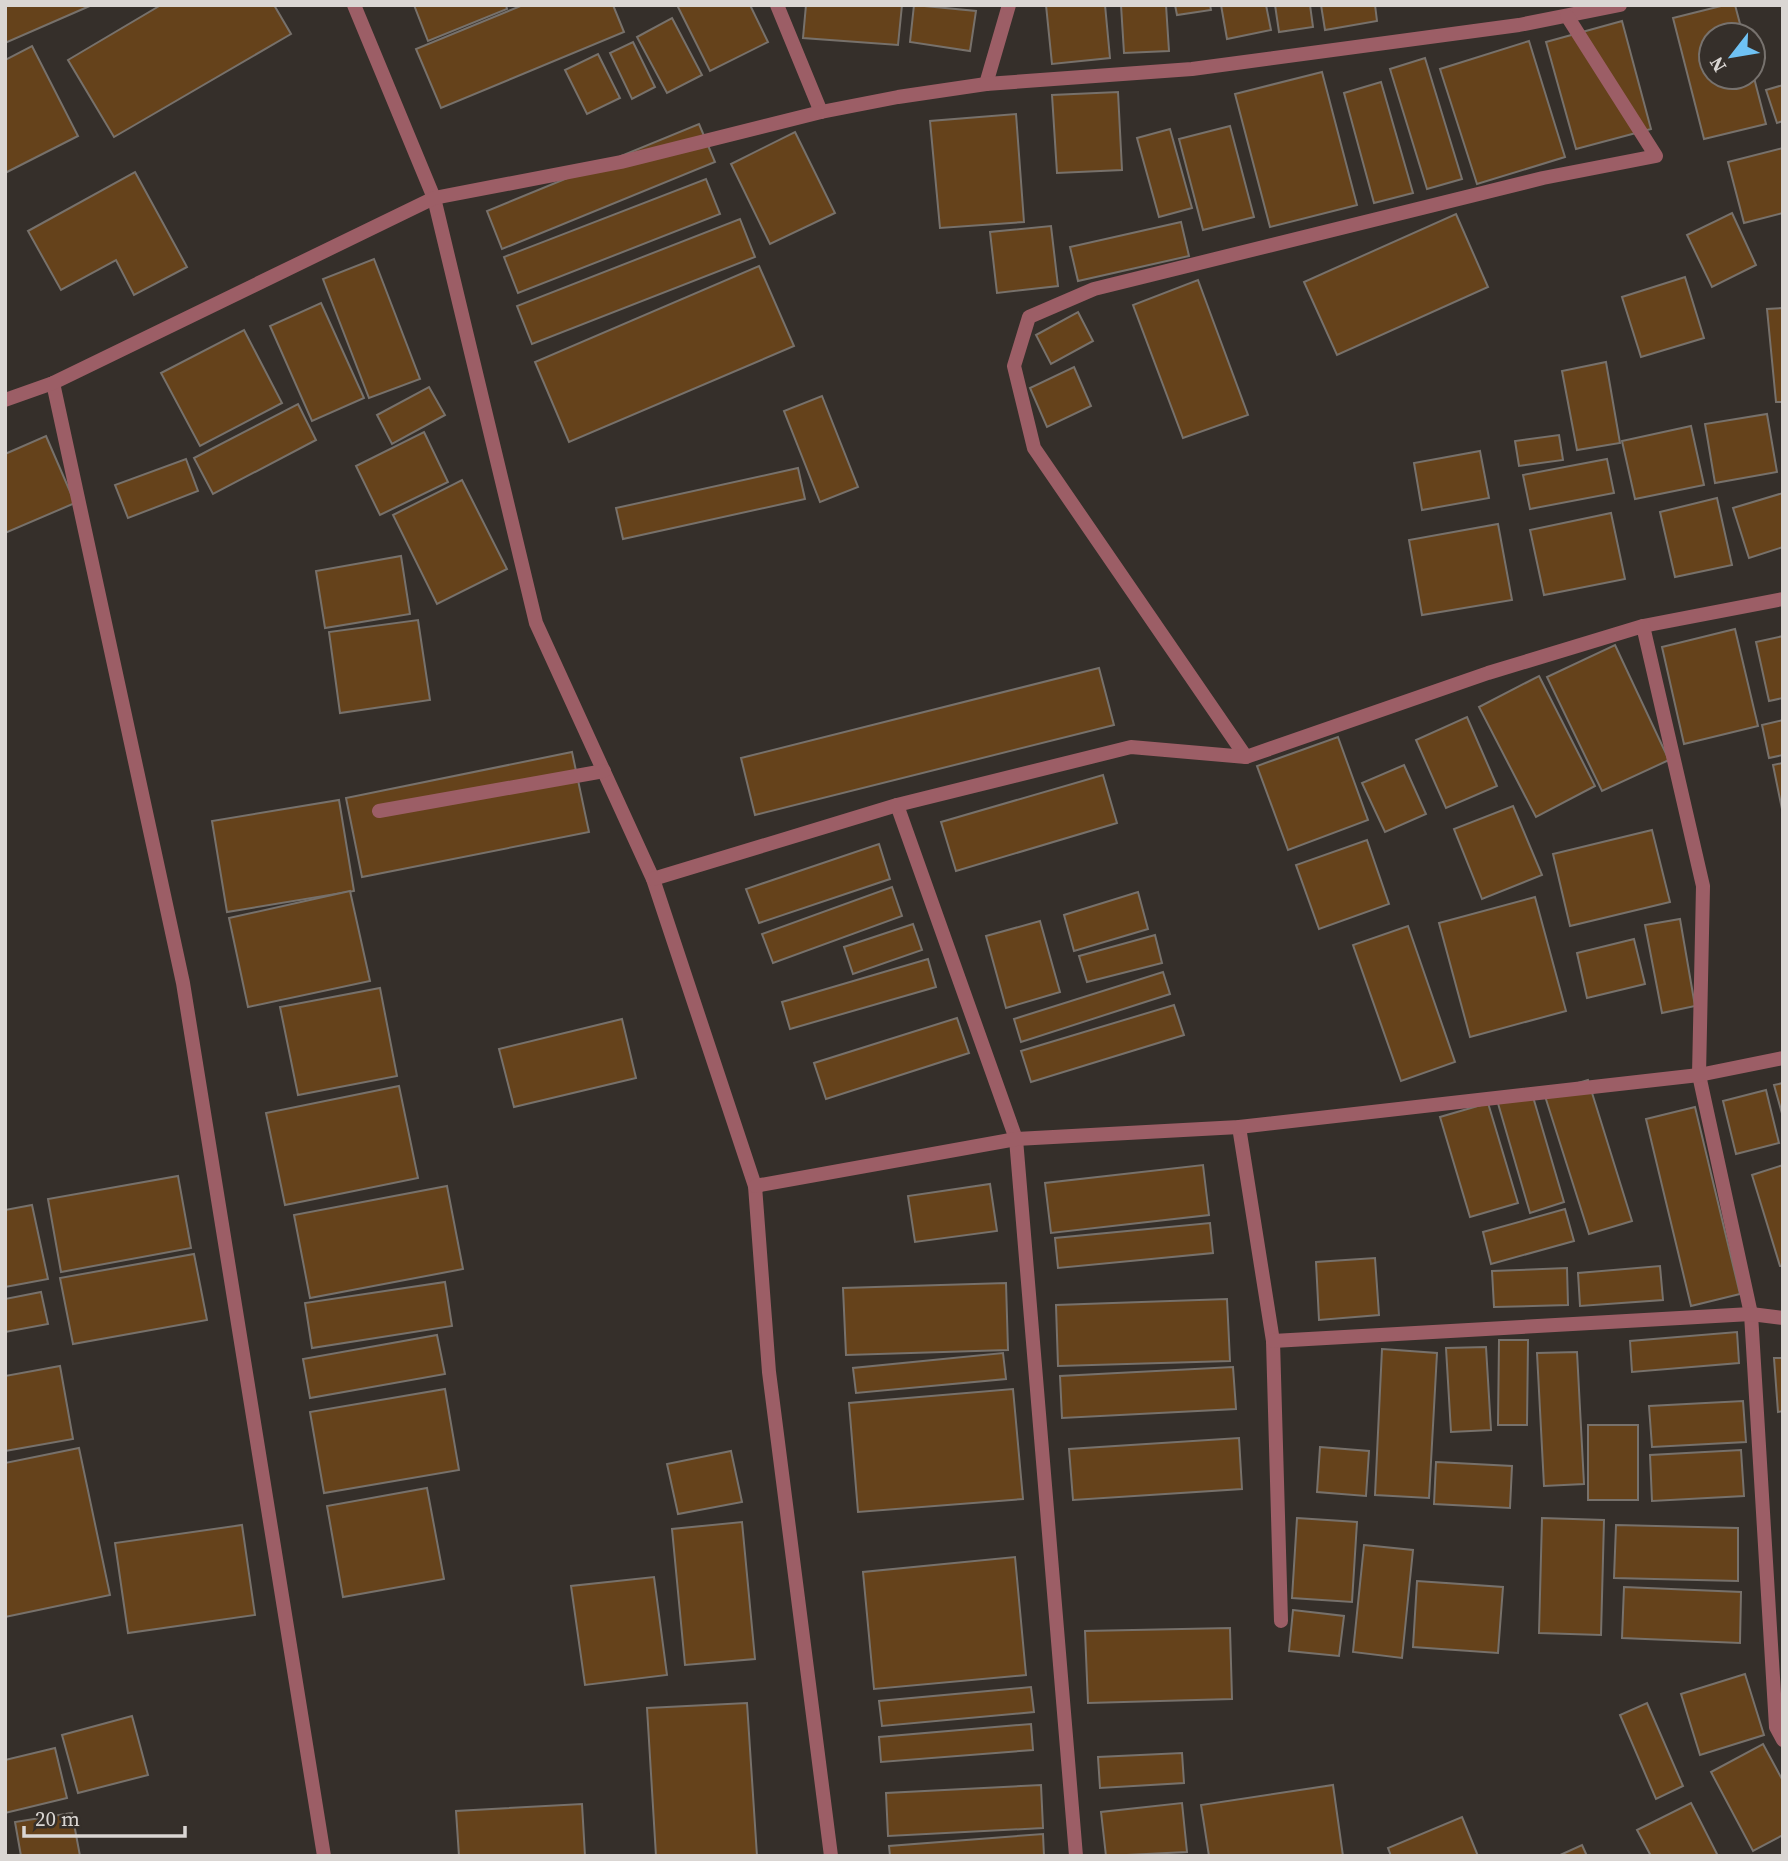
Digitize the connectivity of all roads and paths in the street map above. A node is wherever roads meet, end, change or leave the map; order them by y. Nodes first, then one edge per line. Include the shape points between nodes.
1 (354, 5) edge
2 (777, 5) edge
3 (1009, 5) edge
4 (1611, 6) edge
5 (1567, 16) junction
6 (986, 84) junction
7 (821, 112) junction
8 (434, 198) junction
9 (53, 383) junction
10 (5, 400) edge
11 (1783, 599) edge
12 (1643, 626) junction
13 (1246, 757) junction
14 (604, 771) junction
15 (897, 805) junction
16 (379, 811) dead end
17 (653, 879) junction
18 (1783, 1058) edge
19 (1699, 1075) junction
20 (1239, 1126) junction
21 (1016, 1139) junction
22 (755, 1186) junction
23 (1751, 1314) junction
24 (1783, 1318) edge
25 (1273, 1341) junction
26 (1281, 1621) dead end
27 (1783, 1740) edge
28 (324, 1856) edge
29 (831, 1856) edge
30 (1076, 1856) edge

1 - 8 street
2 - 7 street
3 - 6 street
4 - 5 street
5 - 6 street via 1192,69
5 - 13 street via 1656,156 1543,178 1094,289 1030,317 1014,366 1034,448
6 - 7 street
7 - 8 street via 621,162
8 - 9 street
8 - 14 street via 536,623
9 - 10 street
9 - 28 street via 183,983
11 - 12 street
12 - 13 street via 1488,673
12 - 19 street via 1703,886
13 - 15 street via 1131,747
14 - 16 street
14 - 17 street
15 - 17 street
15 - 21 street
17 - 22 street
18 - 19 street
19 - 20 street
19 - 23 street
20 - 21 street
20 - 25 street
21 - 22 street
21 - 30 street
22 - 29 street via 769,1372
23 - 24 street
23 - 25 street
23 - 27 street via 1776,1727
25 - 26 street

